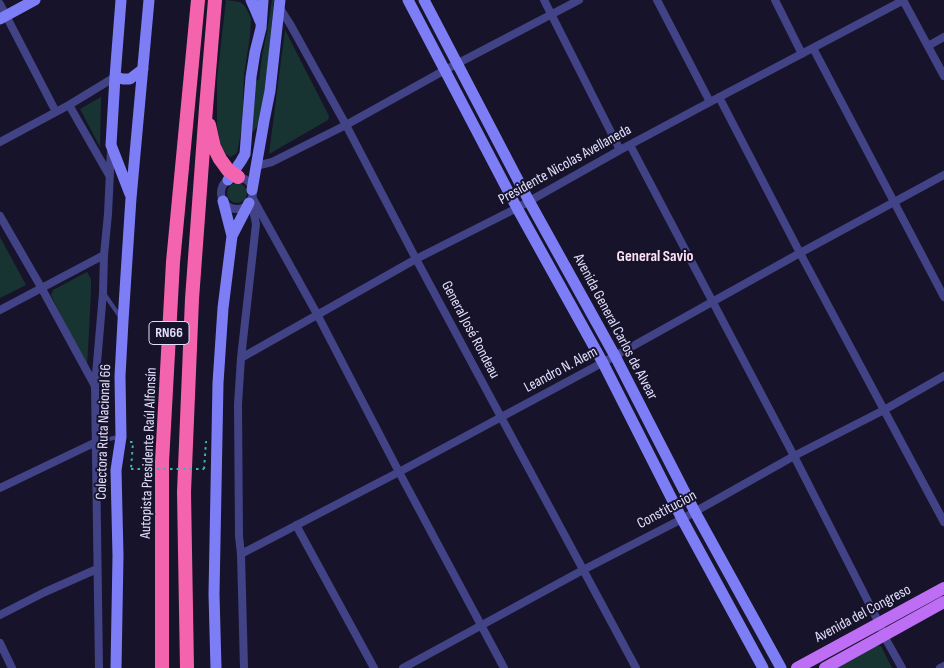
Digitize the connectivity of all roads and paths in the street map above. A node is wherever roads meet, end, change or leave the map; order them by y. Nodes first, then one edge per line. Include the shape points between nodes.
1 (36, 0) edge
2 (121, 0) edge
3 (198, 0) edge
4 (215, 0) edge
5 (251, 0) edge
6 (263, 0) edge
7 (408, 0) edge
8 (424, 0) edge
9 (544, 0) edge
10 (579, 0) edge
11 (657, 0) edge
12 (774, 0) edge
13 (904, 0) edge
14 (150, 1) edge
15 (279, 3) edge
16 (0, 4) edge
17 (552, 15) junction
18 (3, 17) edge
19 (261, 28) junction
20 (944, 37) edge
21 (928, 46) junction
22 (813, 48) junction
23 (802, 54) junction
24 (457, 64) junction
25 (143, 69) junction
26 (445, 70) junction
27 (944, 76) edge
28 (114, 77) junction
29 (719, 97) junction
30 (710, 102) junction
31 (69, 105) junction
32 (206, 108) junction
33 (56, 112) junction
34 (346, 125) junction
35 (0, 142) edge
36 (111, 145) junction
37 (630, 145) junction
38 (620, 150) junction
39 (220, 159) junction
40 (241, 161) junction
41 (256, 166) junction
42 (944, 175) edge
43 (109, 176) junction
44 (233, 177) junction
45 (251, 197) junction
46 (131, 198) junction
47 (223, 201) junction
48 (529, 201) junction
49 (894, 201) junction
50 (518, 208) junction
51 (0, 216) edge
52 (232, 236) junction
53 (800, 253) junction
54 (104, 255) junction
55 (416, 259) junction
56 (944, 277) edge
57 (936, 281) junction
58 (41, 287) junction
59 (103, 293) junction
60 (944, 297) edge
61 (712, 302) junction
62 (0, 310) edge
63 (317, 314) junction
64 (123, 321) junction
65 (615, 356) junction
66 (241, 358) junction
67 (603, 363) junction
68 (944, 376) edge
69 (95, 386) junction
70 (884, 410) junction
71 (501, 417) junction
72 (125, 440) junction
73 (96, 442) junction
74 (794, 456) junction
75 (128, 460) dead end
76 (128, 468) dead end
77 (204, 468) dead end
78 (399, 472) junction
79 (0, 477) edge
80 (2, 487) edge
81 (695, 512) junction
82 (682, 519) junction
83 (944, 522) edge
84 (296, 525) junction
85 (241, 554) junction
86 (97, 569) junction
87 (583, 570) junction
88 (944, 588) edge
89 (944, 602) edge
90 (0, 614) edge
91 (879, 624) junction
92 (481, 625) junction
93 (884, 636) junction
94 (0, 643) edge
95 (944, 666) edge
96 (12, 668) edge
97 (99, 668) edge
98 (116, 668) edge
99 (162, 668) edge
100 (187, 668) edge
101 (216, 668) edge
102 (244, 668) edge
103 (374, 668) edge
104 (403, 668) edge
105 (504, 668) edge
106 (636, 668) edge
107 (763, 668) edge
108 (781, 668) edge
109 (797, 668) edge
110 (825, 668) edge
111 (902, 668) edge
112 (940, 668) edge

1 - 18 street
2 - 28 street, Colectora Ruta Nacional 66
3 - 99 highway, Autopista Presidente Raúl Alfonsín / RN66 via 173,262 163,452
4 - 32 highway, RN66
5 - 19 street
6 - 19 street
7 - 26 street, Avenida General Carlos de Alvear
8 - 24 street, Avenida General Carlos de Alvear
9 - 17 street
10 - 17 street
11 - 30 street
12 - 23 street
13 - 21 street
13 - 22 street, Presidente Nicolas Avellaneda
14 - 25 street, Colectora Ruta Nacional 66
15 - 34 street, General José Rondeau
15 - 41 street via 270,91
16 - 18 street
17 - 24 street
17 - 38 street
18 - 33 street
19 - 40 street via 251,76 245,154
20 - 21 street
21 - 27 street
22 - 23 street, Presidente Nicolas Avellaneda
22 - 49 street
23 - 29 street, Presidente Nicolas Avellaneda
24 - 26 street
24 - 48 street, Avenida General Carlos de Alvear
25 - 28 street via 130,79
25 - 46 street, Colectora Ruta Nacional 66
26 - 34 street
26 - 50 street, Avenida General Carlos de Alvear
28 - 31 street
28 - 36 street, Colectora Ruta Nacional 66
29 - 30 street, Presidente Nicolas Avellaneda
29 - 53 street
30 - 37 street, Presidente Nicolas Avellaneda
31 - 33 street
31 - 43 street
32 - 39 highway
32 - 100 highway, RN66 via 192,300 184,492
33 - 35 street
34 - 41 street via 272,162
34 - 55 street, General José Rondeau
36 - 43 street
36 - 46 street, Colectora Ruta Nacional 66
37 - 38 street, Presidente Nicolas Avellaneda
37 - 61 street
38 - 48 street, Presidente Nicolas Avellaneda
39 - 40 street via 228,164
39 - 44 highway
40 - 44 street
41 - 45 street
42 - 49 street, Leandro N. Alem
43 - 54 street
44 - 45 street via 247,181
44 - 47 street via 224,184 221,192
45 - 47 street via 242,208 236,209
45 - 52 street
45 - 63 street
45 - 66 street via 256,224
46 - 64 street, Colectora Ruta Nacional 66
47 - 52 street
48 - 50 street, Presidente Nicolas Avellaneda
48 - 65 street, Avenida General Carlos de Alvear
49 - 53 street, Leandro N. Alem
49 - 57 street
50 - 55 street, Presidente Nicolas Avellaneda
50 - 67 street, Avenida General Carlos de Alvear
51 - 58 street
52 - 101 street via 218,382 214,594
53 - 61 street, Leandro N. Alem
53 - 70 street
54 - 58 street
54 - 59 street
55 - 63 street, Presidente Nicolas Avellaneda
55 - 71 street, General José Rondeau
56 - 57 street
57 - 60 street
58 - 62 street
58 - 69 street
59 - 64 lane
59 - 69 street
61 - 65 street, Leandro N. Alem
61 - 74 street
63 - 66 street, Presidente Nicolas Avellaneda
63 - 78 street
64 - 72 street, Colectora Ruta Nacional 66 via 120,376
65 - 67 street, Leandro N. Alem
65 - 81 street, Avenida General Carlos de Alvear
66 - 85 street via 238,404
67 - 71 street, Leandro N. Alem
67 - 82 street, Avenida General Carlos de Alvear
68 - 70 street, Constitucion
69 - 73 street
70 - 74 street, Constitucion
70 - 83 street
71 - 78 street, Leandro N. Alem
71 - 87 street, General José Rondeau
72 - 73 lane
72 - 77 path, bridge via 133,442 131,469
72 - 98 street, Colectora Ruta Nacional 66 via 116,470
73 - 80 street
73 - 86 street
74 - 81 street, Constitucion
74 - 91 street
75 - 76 path
78 - 84 street, Leandro N. Alem
78 - 92 street
79 - 80 street
81 - 82 street, Constitucion
81 - 108 street, Avenida General Carlos de Alvear
82 - 87 street, Constitucion
82 - 107 street, Avenida General Carlos de Alvear
84 - 85 street, Leandro N. Alem
84 - 103 street
85 - 102 street
86 - 90 street
86 - 97 street
87 - 92 street, Constitucion
87 - 106 street, General José Rondeau
88 - 91 main road, Avenida del Congreso
89 - 93 main road, Avenida del Congreso
91 - 93 street
91 - 109 main road, Avenida del Congreso
92 - 104 street, Constitucion
92 - 105 street
93 - 110 main road, Avenida del Congreso
93 - 111 street
94 - 96 street
95 - 112 street

